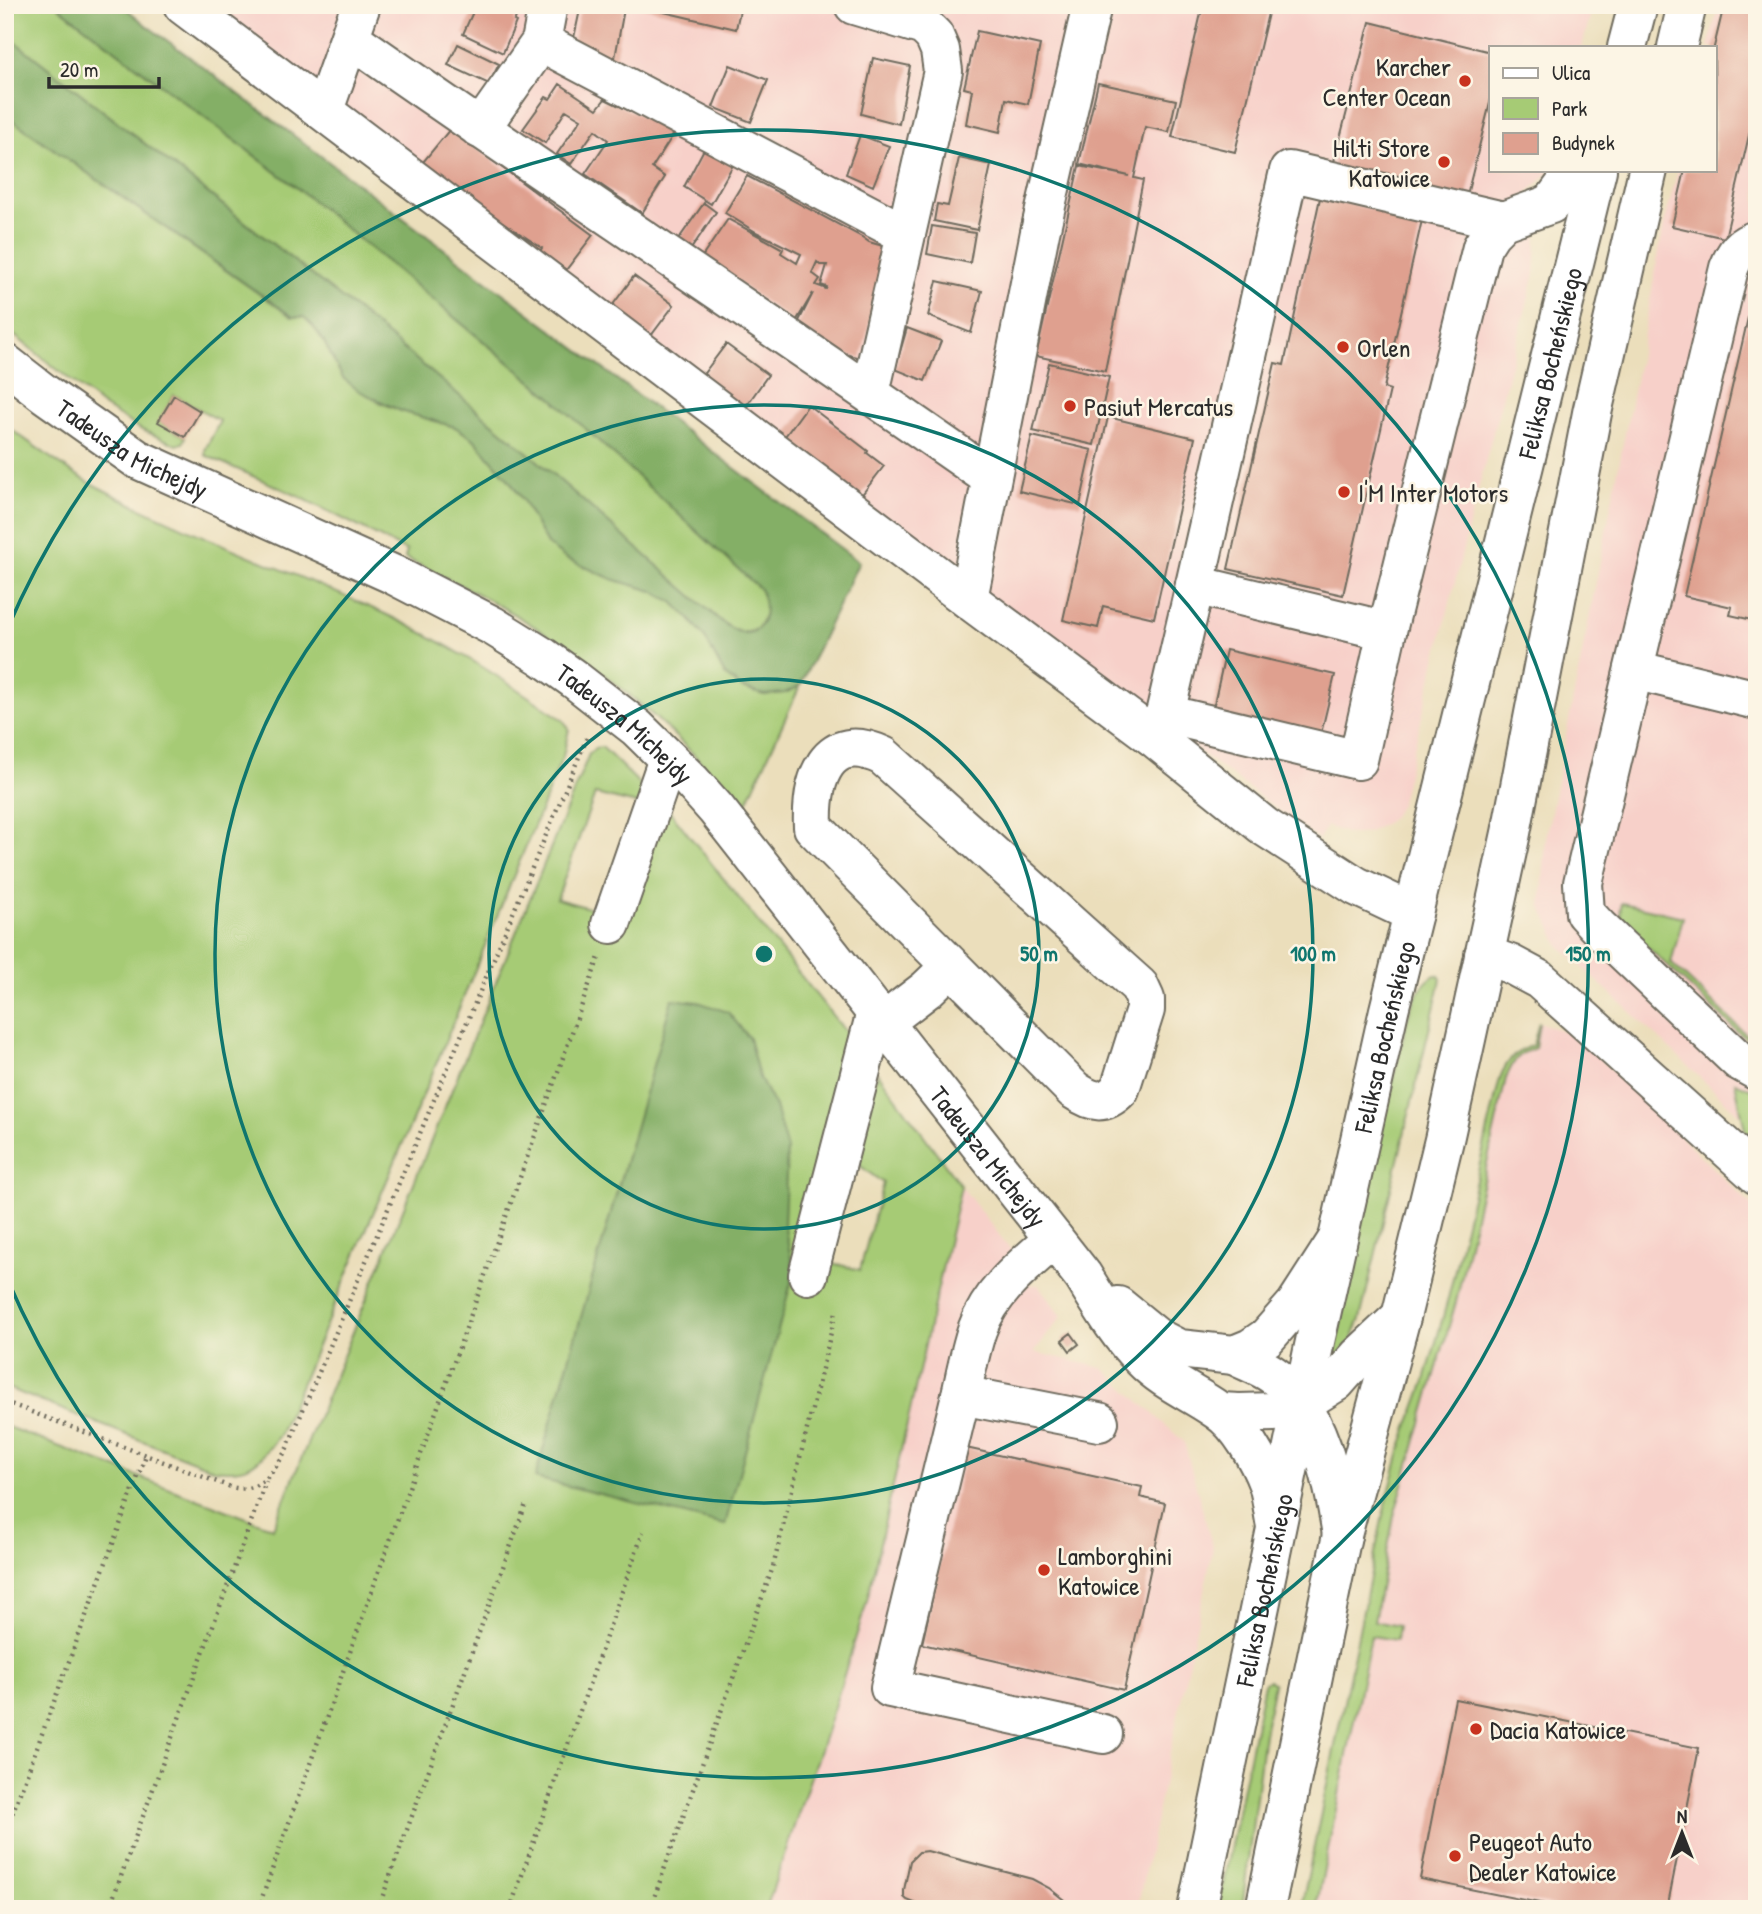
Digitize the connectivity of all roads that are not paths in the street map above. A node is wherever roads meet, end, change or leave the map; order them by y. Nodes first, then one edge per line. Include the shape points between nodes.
1 (183, 5) edge
2 (548, 5) edge
3 (854, 5) edge
4 (1092, 5) edge
5 (1638, 5) edge
6 (1687, 5) edge
7 (356, 21) edge
8 (541, 42) junction
9 (1627, 46) edge
10 (1677, 46) edge
11 (324, 110) junction
12 (480, 129) junction
13 (1575, 172) edge
14 (1597, 172) edge
15 (1648, 172) edge
16 (1503, 221) junction
17 (905, 234) junction
18 (1757, 240) edge
19 (5, 363) edge
20 (870, 393) junction
21 (992, 478) junction
22 (1195, 585) junction
23 (968, 599) junction
24 (1387, 631) junction
25 (1634, 670) junction
26 (1757, 700) edge
27 (1158, 725) junction
28 (668, 759) junction
29 (1413, 913) junction
30 (611, 924) road end
31 (1484, 956) junction
32 (951, 966) junction
33 (880, 1017) junction
34 (1757, 1071) edge
35 (1757, 1175) edge
36 (1054, 1239) junction
37 (1337, 1240) junction
38 (808, 1275) dead end
39 (1083, 1276) junction
40 (1401, 1317) junction
41 (1234, 1356) junction
42 (961, 1395) junction
43 (1302, 1403) junction
44 (1220, 1412) junction
45 (1099, 1422) dead end
46 (1276, 1527) junction
47 (1342, 1535) junction
48 (1103, 1734) dead end
49 (1197, 1909) edge
50 (1265, 1909) edge

1 - 11 main road
2 - 8 main road
3 - 17 main road via 924,26 940,50 943,71
4 - 21 main road via 1040,232
5 - 9 main road
6 - 10 main road
7 - 11 main road
7 - 12 main road
8 - 12 main road
8 - 17 main road
11 - 23 main road
12 - 20 main road
13 - 16 main road via 1551,204
14 - 29 main road, Feliksa Bocheńskiego
15 - 31 main road, Feliksa Bocheńskiego via 1592,413
16 - 22 main road via 1289,171
16 - 24 main road via 1482,247 1478,260
17 - 20 main road
18 - 25 main road via 1742,245 1729,268
19 - 28 main road, Tadeusza Michejdy via 137,459 393,574 493,626 602,700
20 - 21 main road
21 - 23 main road
22 - 24 main road
22 - 27 main road
23 - 27 main road
24 - 27 main road via 1358,760
25 - 26 main road
25 - 34 main road via 1583,883 1586,913 1739,1061
27 - 29 main road via 1265,827 1356,886
28 - 30 main road
28 - 33 main road, Tadeusza Michejdy via 716,809
29 - 37 main road, Feliksa Bocheńskiego
31 - 35 main road via 1540,980
31 - 40 main road, Feliksa Bocheńskiego
32 - 32 main road via 1074,1090 1101,1101 1120,1089 1144,1010 1139,986 883,756 869,750 839,752 828,761 815,785 813,827
32 - 33 main road via 927,989
33 - 36 main road, Tadeusza Michejdy
33 - 38 main road
36 - 39 main road, Tadeusza Michejdy
36 - 42 main road via 992,1300 977,1329
37 - 41 main road via 1296,1304 1267,1336
37 - 43 main road, Feliksa Bocheńskiego
39 - 41 main road, Tadeusza Michejdy via 1156,1336 1179,1349
39 - 44 main road, Tadeusza Michejdy via 1119,1334 1143,1361
40 - 43 main road via 1336,1382
40 - 47 main road, Feliksa Bocheńskiego
41 - 43 main road, Tadeusza Michejdy via 1274,1375
42 - 45 main road
42 - 48 main road via 890,1688
43 - 44 main road via 1274,1412
43 - 46 main road, Feliksa Bocheńskiego
43 - 47 main road, Tadeusza Michejdy via 1331,1476
44 - 46 main road, Tadeusza Michejdy via 1253,1452 1268,1486
46 - 49 main road, Feliksa Bocheńskiego
47 - 50 main road, Feliksa Bocheńskiego

